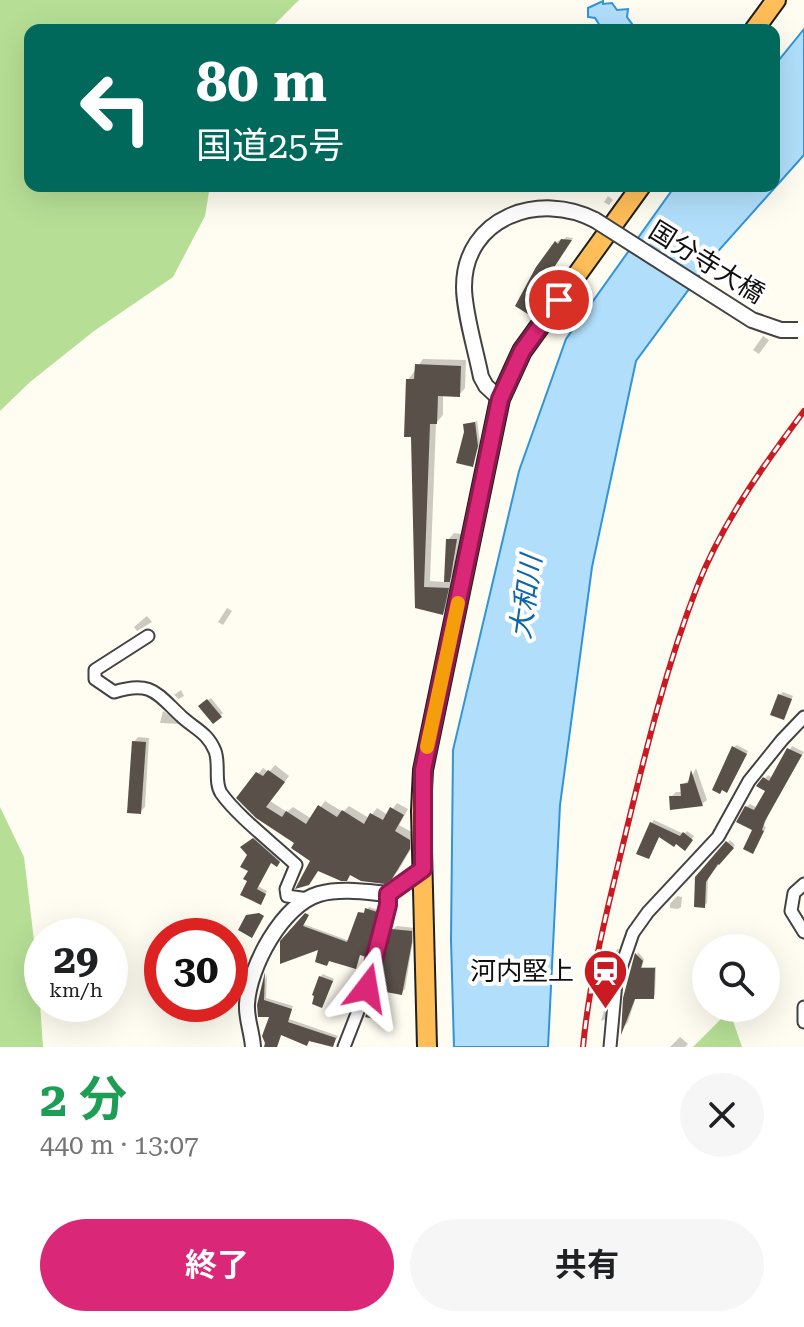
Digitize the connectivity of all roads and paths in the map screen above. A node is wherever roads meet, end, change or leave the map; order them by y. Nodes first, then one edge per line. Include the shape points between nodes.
1 (776, 0) edge
2 (758, 24) edge
3 (637, 192) edge
4 (801, 329) edge
5 (500, 399) junction
6 (148, 636) dead end
7 (804, 717) edge
8 (423, 869) junction
9 (804, 884) edge
10 (388, 894) junction
11 (308, 899) junction
12 (804, 932) edge
13 (804, 1007) edge
14 (804, 1022) edge
15 (253, 1047) edge
16 (344, 1047) edge
17 (427, 1047) edge
18 (610, 1047) edge

1 - 2 highway
3 - 5 highway via 522,351
4 - 5 street, 国分寺大橋, bridge via 781,330 752,320 595,220 563,207 528,209 495,224 482,237 463,288 481,377
5 - 8 highway via 423,770
6 - 11 street via 95,670 95,679 114,692 144,688 167,699 204,732 218,759 219,790 296,865 287,896
7 - 18 street via 749,781 718,837 633,933 616,982
8 - 10 street
8 - 17 highway
9 - 12 street via 794,893 791,911
10 - 11 street via 350,891
10 - 16 street via 367,988
11 - 15 street via 297,905 255,966 246,1008
13 - 14 street

